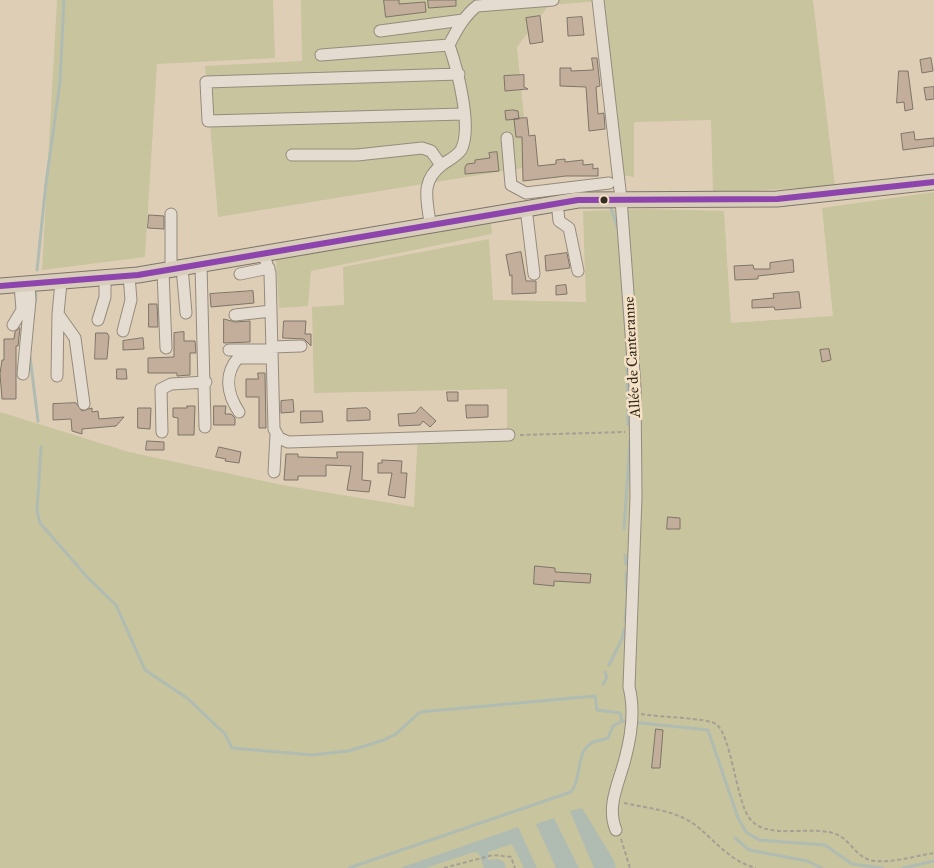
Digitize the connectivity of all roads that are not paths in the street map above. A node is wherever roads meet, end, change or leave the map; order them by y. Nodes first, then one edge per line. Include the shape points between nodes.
1 (552, 0) edge
2 (598, 0) edge
3 (477, 3) edge
4 (463, 20) junction
5 (380, 30) dead end
6 (449, 45) junction
7 (321, 55) dead end
8 (459, 74) junction
9 (463, 114) junction
10 (507, 138) dead end
11 (292, 155) dead end
12 (441, 165) junction
13 (609, 182) dead end
14 (934, 182) edge
15 (621, 199) junction
16 (557, 202) junction
17 (527, 203) junction
18 (171, 214) dead end
19 (430, 223) junction
20 (263, 253) junction
21 (201, 264) junction
22 (269, 268) junction
23 (172, 269) junction
24 (578, 271) dead end
25 (240, 274) dead end
26 (534, 274) dead end
27 (129, 276) junction
28 (105, 278) junction
29 (61, 282) junction
30 (25, 284) junction
31 (0, 286) edge
32 (271, 311) junction
33 (186, 313) dead end
34 (58, 314) junction
35 (235, 314) dead end
36 (98, 320) dead end
37 (13, 325) dead end
38 (123, 332) dead end
39 (301, 346) dead end
40 (166, 348) dead end
41 (229, 350) dead end
42 (272, 351) junction
43 (23, 374) dead end
44 (57, 376) dead end
45 (206, 382) junction
46 (84, 404) dead end
47 (239, 412) dead end
48 (205, 427) dead end
49 (162, 432) dead end
50 (276, 435) junction
51 (509, 435) road end
52 (274, 472) dead end
53 (616, 830) road end

1 - 3 street
2 - 15 street, Allée de Canteranne
3 - 4 street
4 - 5 street
4 - 6 street
6 - 7 street
6 - 8 street
8 - 9 street
8 - 9 street via 206,82 208,121
9 - 12 street via 463,145 459,153
10 - 17 street via 511,184
11 - 12 street via 356,155 422,148 431,151
12 - 19 street via 427,184
13 - 17 street
14 - 15 main road via 777,199
15 - 16 main road
15 - 53 street, Allée de Canteranne via 631,304 637,431 629,687 631,718 626,756 613,800 612,819
16 - 17 main road
16 - 24 street via 559,221 569,228
17 - 19 main road
17 - 26 street
18 - 23 street
19 - 20 main road
20 - 21 main road
20 - 22 street
21 - 23 main road
21 - 45 street
22 - 25 street
22 - 32 street
23 - 27 main road
23 - 33 street
23 - 40 street
27 - 28 main road
27 - 38 street via 130,300
28 - 29 main road
28 - 36 street via 105,297
29 - 30 main road
29 - 34 street
30 - 31 main road
30 - 37 street via 22,310
30 - 43 street via 30,300
32 - 35 street
32 - 42 street
34 - 44 street
34 - 46 street via 75,338
39 - 42 street
41 - 42 street
42 - 47 street via 238,358 231,366 228,386
42 - 50 street
45 - 48 street
45 - 49 street via 171,384 161,389
50 - 51 street via 288,442
50 - 52 street

